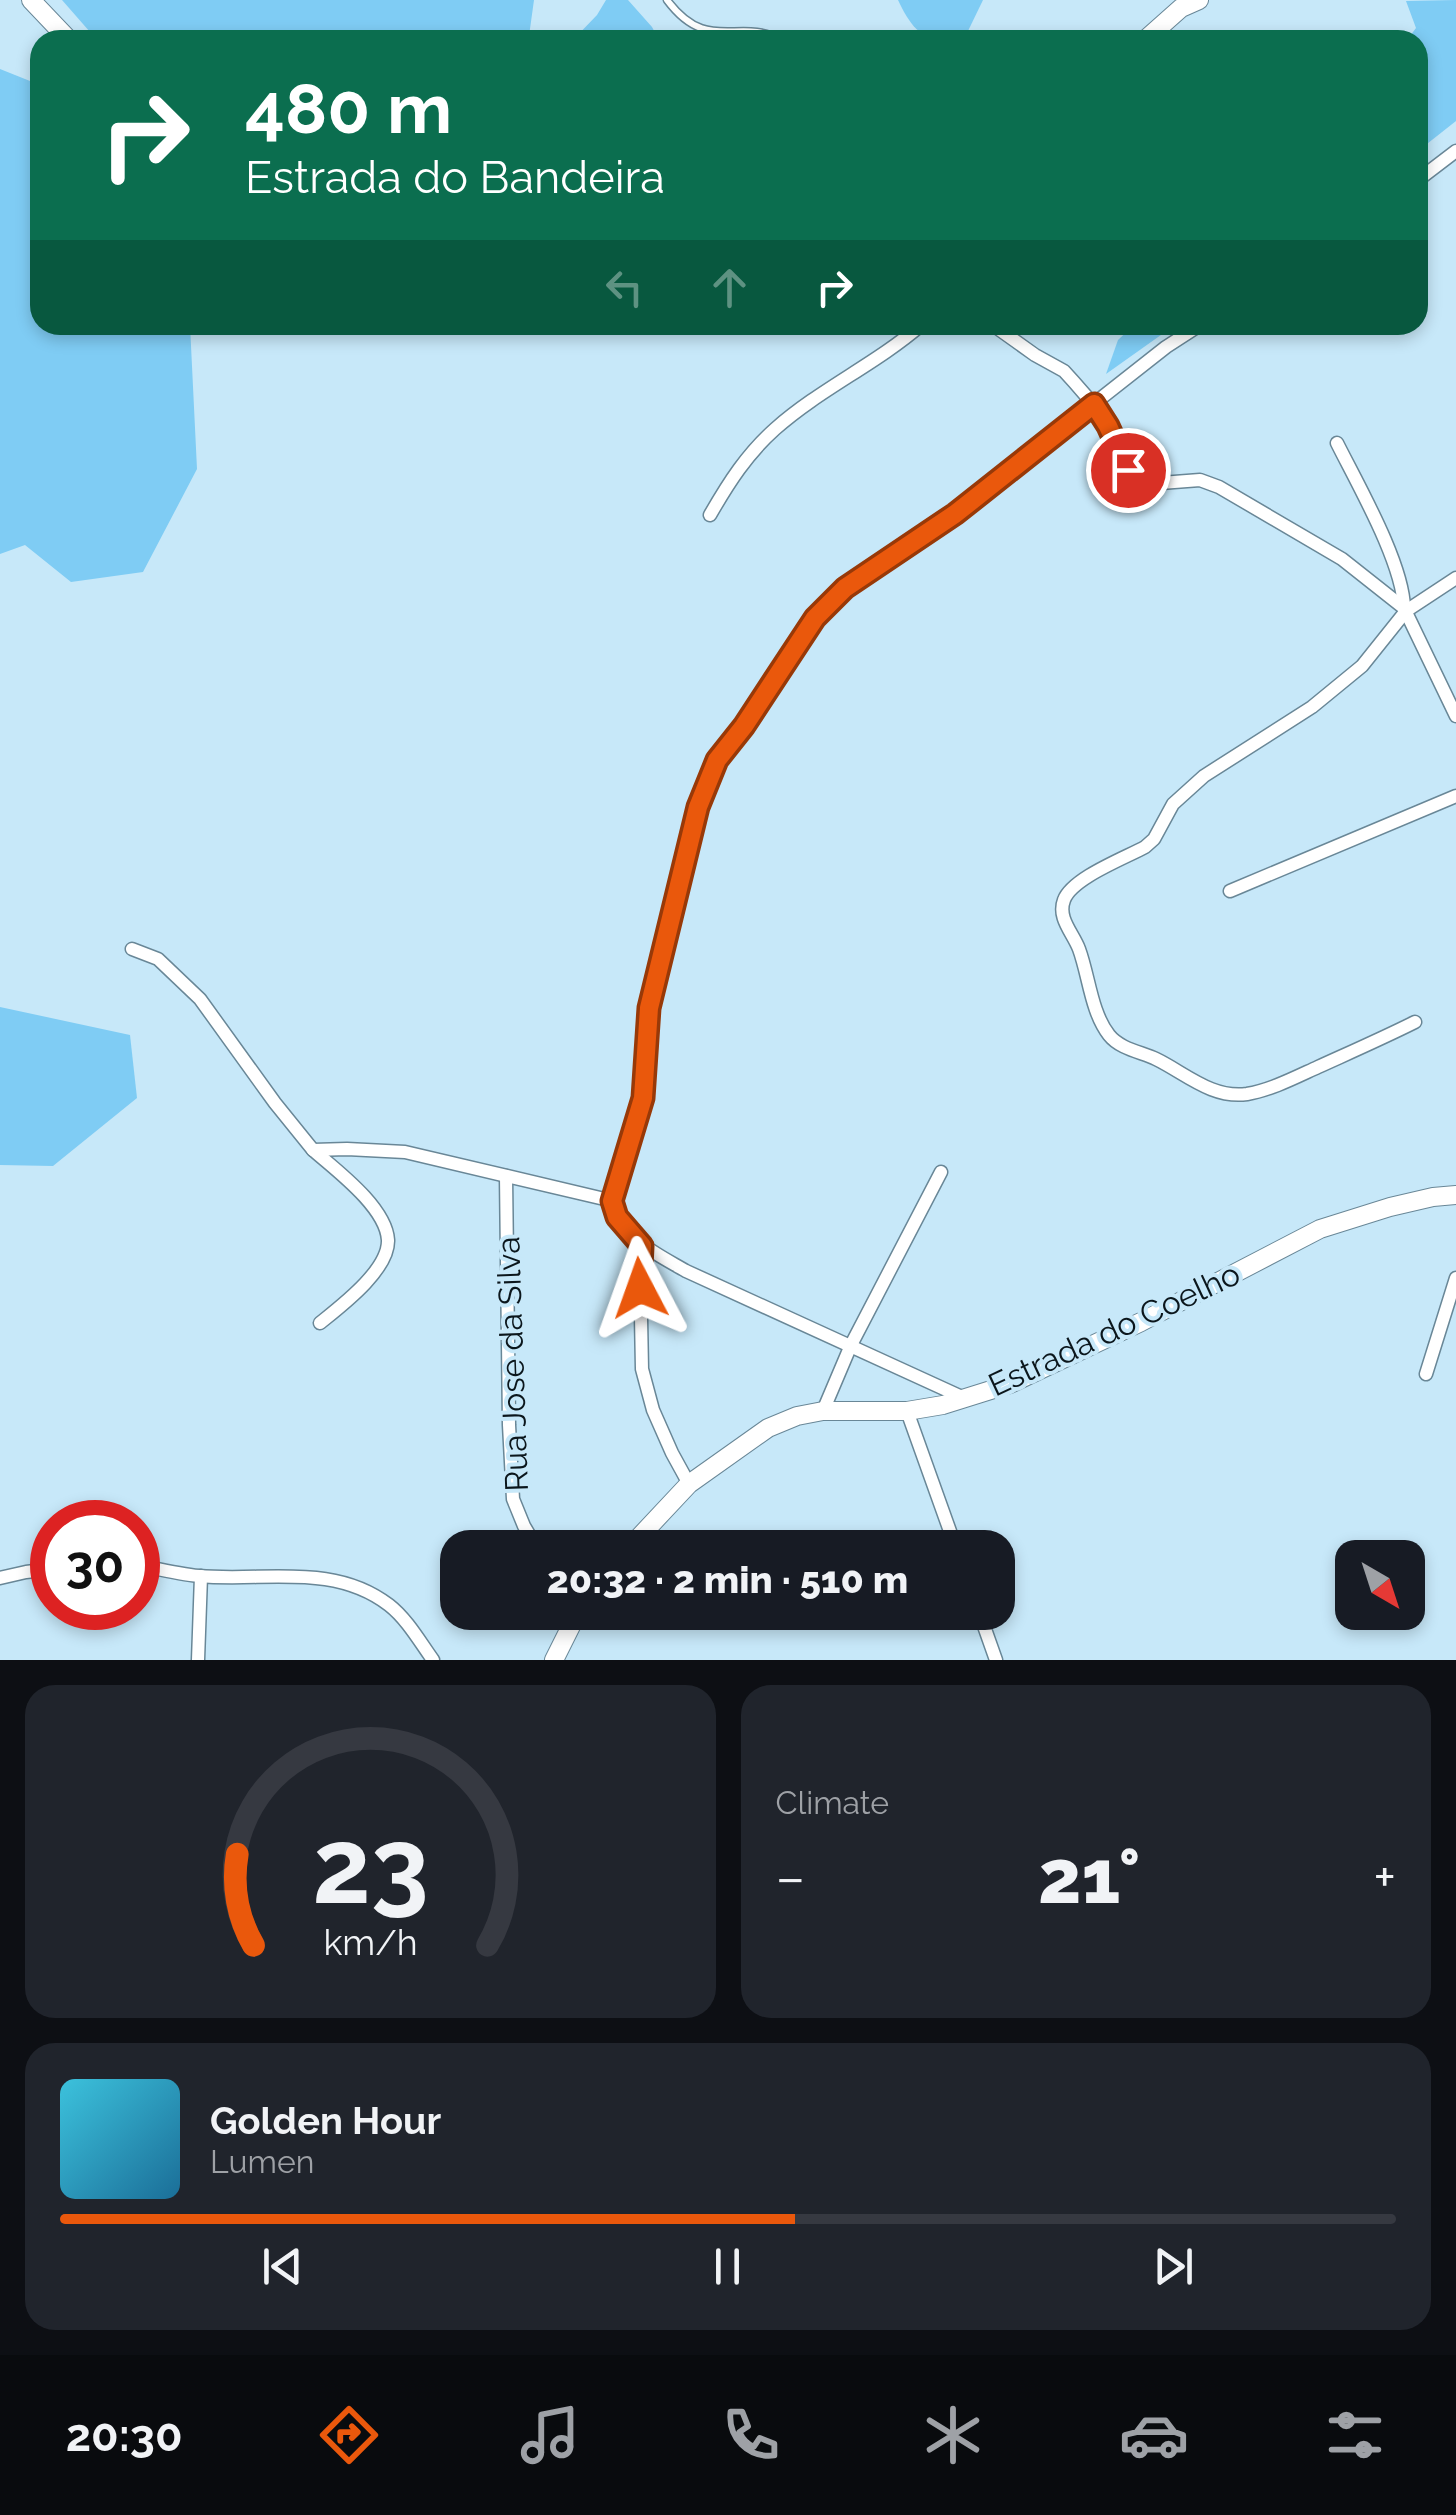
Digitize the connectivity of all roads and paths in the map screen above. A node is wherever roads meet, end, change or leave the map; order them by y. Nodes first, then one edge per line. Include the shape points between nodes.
1 (31, 0) edge
2 (667, 0) edge
3 (1199, 0) edge
4 (60, 30) edge
5 (708, 30) edge
6 (1156, 30) edge
7 (1456, 151) edge
8 (1428, 172) edge
9 (908, 335) edge
10 (1007, 335) edge
11 (1184, 335) edge
12 (1094, 404) junction
13 (1338, 443) dead end
14 (710, 514) dead end
15 (1456, 578) edge
16 (1405, 610) junction
17 (1456, 716) edge
18 (1456, 796) edge
19 (1230, 890) dead end
20 (132, 949) dead end
21 (1415, 1022) dead end
22 (313, 1150) junction
23 (941, 1172) dead end
24 (506, 1176) junction
25 (1456, 1195) edge
26 (612, 1201) junction
27 (642, 1246) junction
28 (1456, 1278) edge
29 (320, 1323) dead end
30 (851, 1345) junction
31 (1426, 1374) dead end
32 (964, 1398) junction
33 (823, 1411) junction
34 (907, 1412) junction
35 (689, 1484) junction
36 (526, 1530) edge
37 (644, 1530) edge
38 (950, 1530) edge
39 (160, 1569) edge
40 (30, 1573) edge
41 (200, 1576) junction
42 (0, 1578) edge
43 (569, 1630) edge
44 (985, 1630) edge
45 (198, 1660) edge
46 (433, 1660) edge
47 (554, 1660) edge
48 (996, 1660) edge

1 - 4 street
2 - 5 lane via 680,16
3 - 6 street
7 - 8 street
9 - 14 street via 777,427 734,473
10 - 12 street via 1064,371
11 - 12 street
12 - 16 street via 1136,479 1200,480 1219,487 1342,559
12 - 26 street via 955,514 845,588 815,618 717,760 698,807 649,1008 643,1098
13 - 16 street via 1386,544
15 - 16 street
16 - 17 street
16 - 21 street via 1362,666 1204,776 1173,804 1146,847 1068,892 1062,915 1109,1035 1225,1093 1247,1094 1291,1079
18 - 19 street
20 - 22 street via 158,959 200,1000
22 - 24 street via 405,1152
22 - 29 street via 368,1201 388,1241 371,1276
23 - 30 street
24 - 26 street
24 - 36 street, Rua Jose da Silva via 512,1499
25 - 32 street, Estrada do Coelho via 1320,1229 1043,1369
26 - 27 street
27 - 30 street
27 - 35 street via 642,1369
28 - 31 street
30 - 32 street
30 - 33 street
32 - 34 street, Estrada do Coelho
33 - 34 street, Estrada do Coelho
33 - 35 street, Estrada do Coelho via 768,1428
34 - 38 street
35 - 37 street, Estrada do Coelho
39 - 41 street
40 - 42 street
41 - 45 street
41 - 46 street via 298,1575 364,1589 392,1607
43 - 47 street
44 - 48 street

